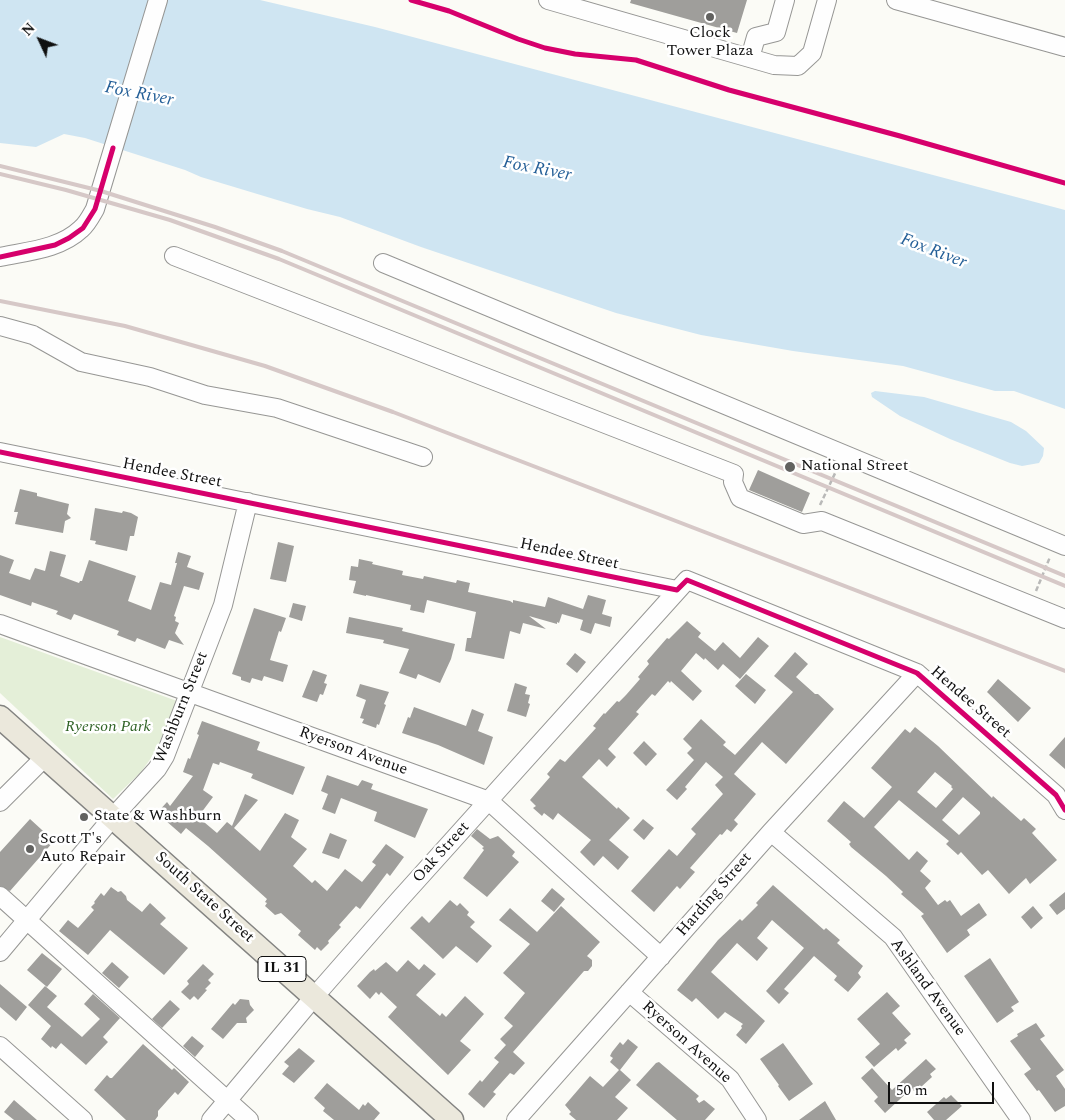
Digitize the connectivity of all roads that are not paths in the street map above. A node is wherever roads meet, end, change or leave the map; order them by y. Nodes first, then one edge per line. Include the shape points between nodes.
1 (158, 0) edge
2 (548, 0) edge
3 (785, 0) edge
4 (827, 0) edge
5 (896, 0) edge
6 (1065, 47) edge
7 (750, 58) junction
8 (174, 256) dead end
9 (0, 257) edge
10 (383, 263) dead end
11 (0, 326) edge
12 (0, 452) edge
13 (423, 457) dead end
14 (248, 502) junction
15 (1060, 544) edge
16 (677, 590) junction
17 (1065, 619) edge
18 (0, 624) edge
19 (917, 673) junction
20 (190, 693) junction
21 (3, 726) edge
22 (45, 757) junction
23 (488, 801) junction
24 (0, 802) edge
25 (1065, 810) edge
26 (114, 817) junction
27 (771, 832) junction
28 (0, 896) edge
29 (27, 920) junction
30 (0, 952) edge
31 (661, 957) junction
32 (629, 992) junction
33 (314, 997) junction
34 (0, 1046) edge
35 (227, 1100) junction
36 (83, 1120) edge
37 (211, 1120) edge
38 (249, 1120) edge
39 (452, 1120) edge
40 (516, 1120) edge
41 (757, 1120) edge
42 (1021, 1120) edge

1 - 9 street via 95,209 83,228 69,238 55,245
2 - 7 street
3 - 7 street via 776,32 756,37
4 - 7 street via 812,53 798,66 774,65
5 - 6 street
8 - 17 street via 734,474 733,482 740,498 803,524 822,521
10 - 15 street
11 - 13 street via 33,335 81,362 150,377 206,395 277,408
12 - 14 street, Hendee Street
14 - 16 street, Hendee Street
14 - 20 street, Washburn Street via 222,605
16 - 19 street, Hendee Street via 687,580
16 - 23 street, Oak Street
18 - 20 street, Ryerson Avenue
19 - 25 street, Hendee Street via 1056,796
19 - 27 street, Harding Street
20 - 23 street, Ryerson Avenue
20 - 26 street, Washburn Street via 157,769
21 - 22 main road, South State Street / IL 31
22 - 24 street
22 - 26 main road, South State Street / IL 31
23 - 31 street, Ryerson Avenue
23 - 33 street, Oak Street
26 - 29 street, Washburn Street
26 - 33 main road, South State Street / IL 31
27 - 31 street, Harding Street
27 - 42 street, Ashland Avenue via 893,937
28 - 29 street
29 - 30 street, Washburn Street
29 - 35 street
31 - 32 street, Harding Street
32 - 40 street, Harding Street
32 - 41 street, Ryerson Avenue via 730,1079
33 - 35 street, Oak Street
33 - 39 main road, South State Street / IL 31
34 - 36 street
35 - 37 street, Oak Street
35 - 38 street

